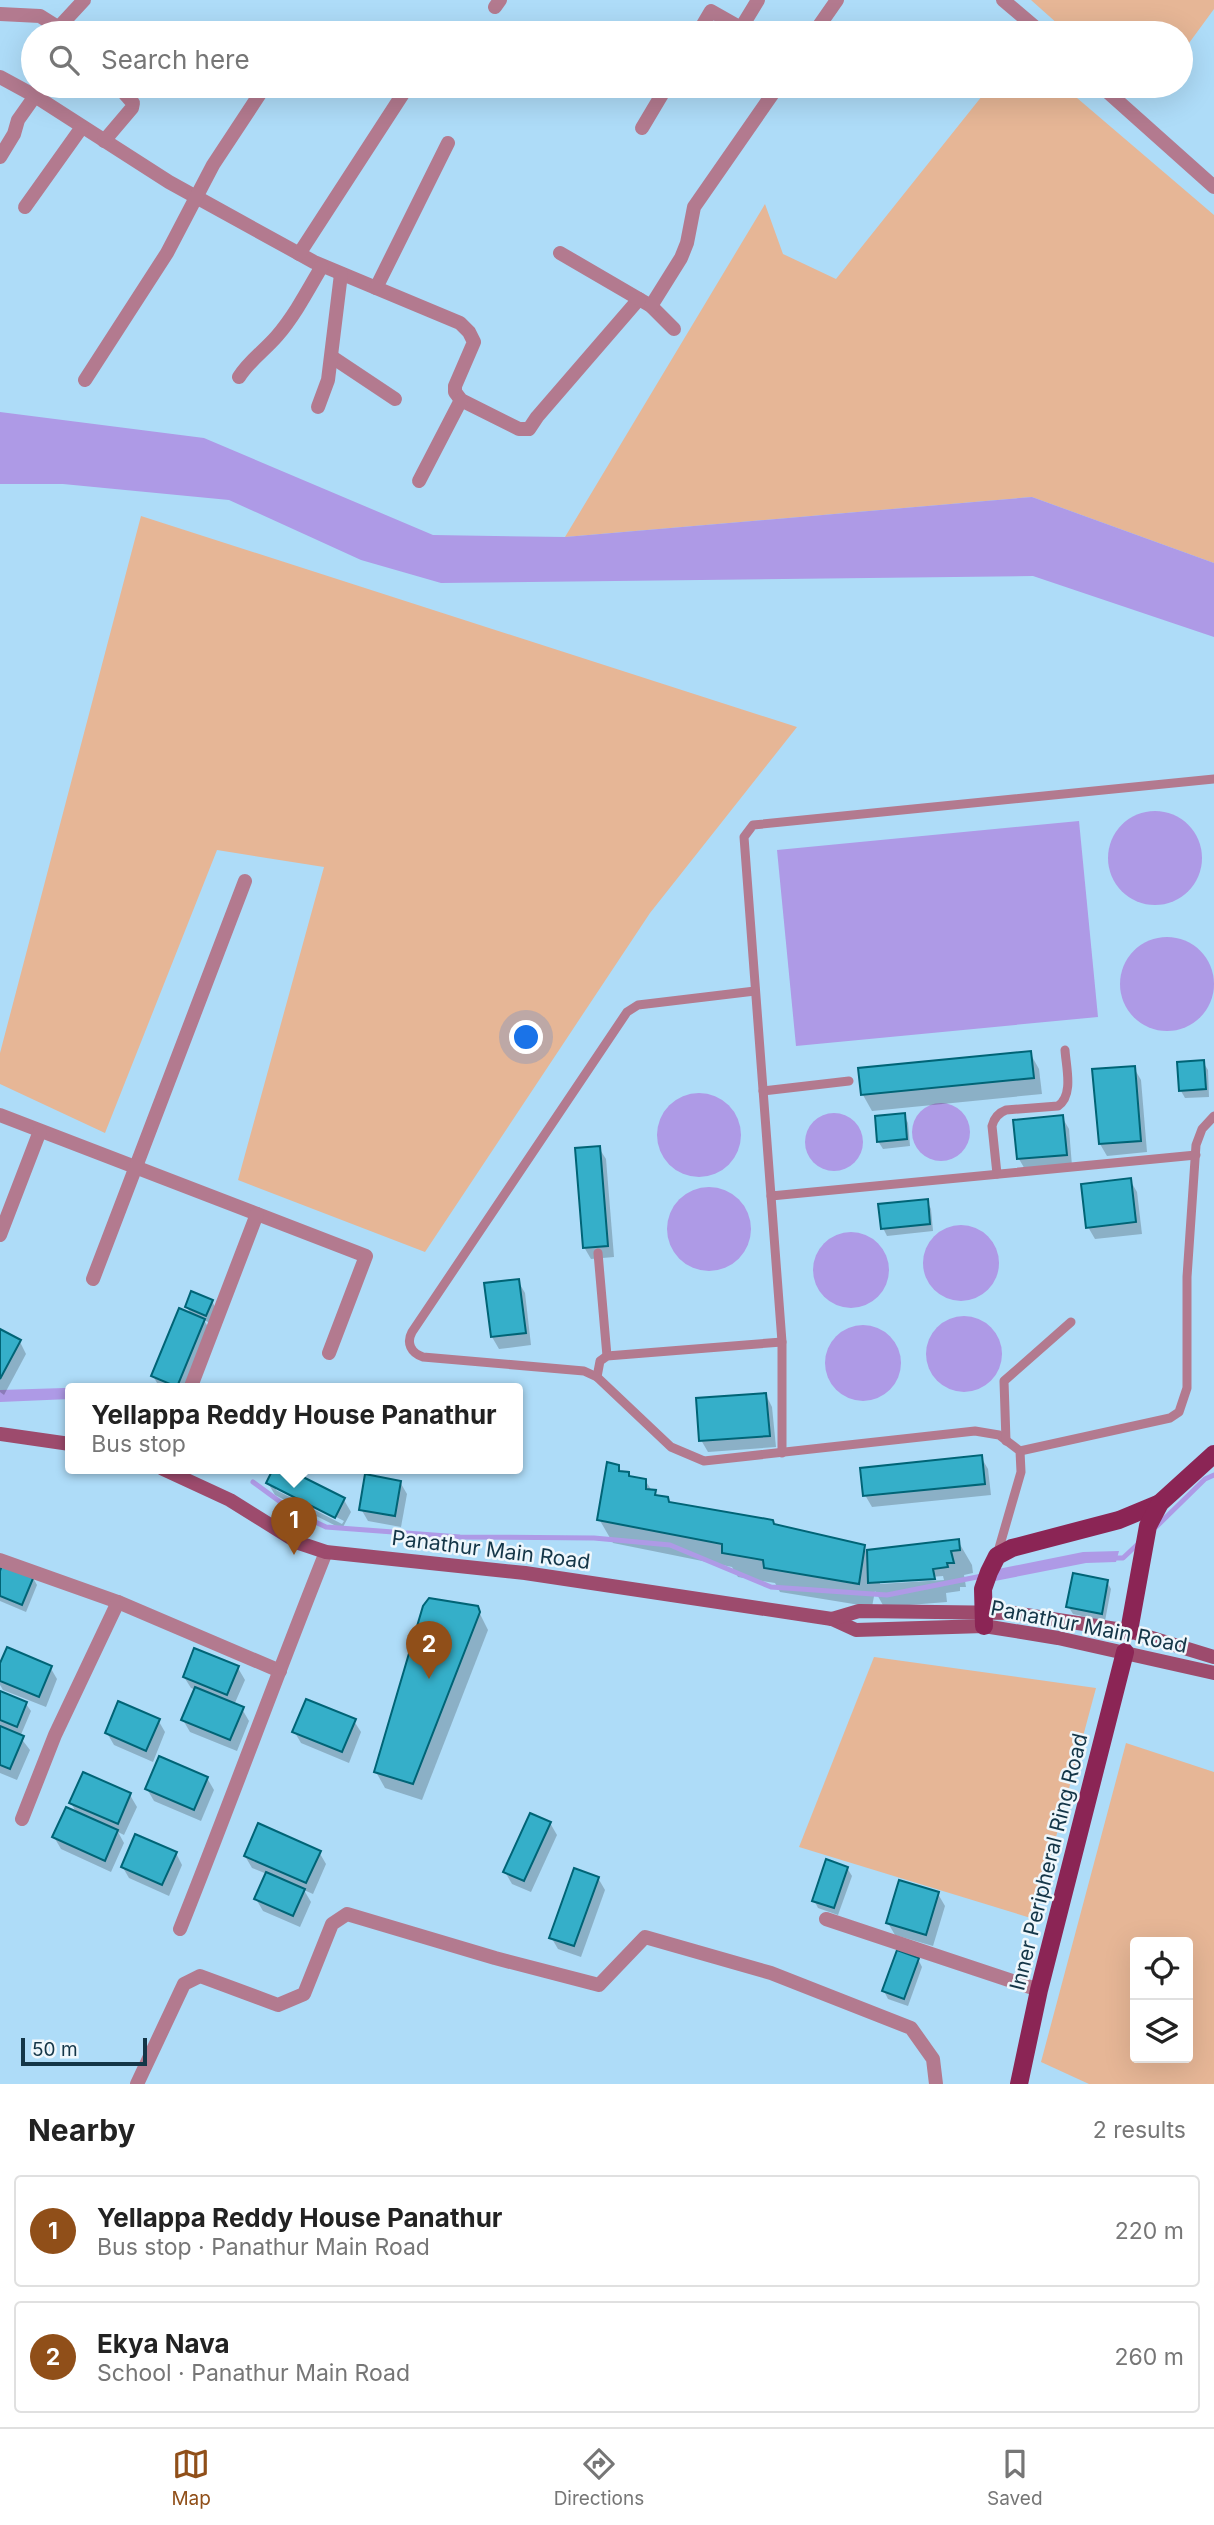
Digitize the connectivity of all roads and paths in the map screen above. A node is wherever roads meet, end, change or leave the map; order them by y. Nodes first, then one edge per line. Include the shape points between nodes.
1 (85, 0) edge
2 (758, 0) edge
3 (836, 0) edge
4 (1003, 0) edge
5 (714, 5) edge
6 (0, 14) edge
7 (48, 21) edge
8 (70, 21) edge
9 (705, 21) edge
10 (733, 21) edge
11 (745, 21) edge
12 (822, 21) edge
13 (1028, 21) edge
14 (0, 77) edge
15 (21, 89) edge
16 (33, 98) edge
17 (37, 98) edge
18 (129, 98) edge
19 (256, 98) edge
20 (400, 98) edge
21 (660, 98) edge
22 (770, 98) edge
23 (1114, 98) edge
24 (82, 127) junction
25 (642, 128) dead end
26 (104, 141) junction
27 (448, 143) dead end
28 (0, 157) edge
29 (1214, 187) edge
30 (197, 198) junction
31 (25, 207) dead end
32 (560, 253) dead end
33 (299, 254) junction
34 (322, 266) junction
35 (341, 274) junction
36 (376, 288) junction
37 (645, 303) junction
38 (674, 329) dead end
39 (331, 357) junction
40 (239, 377) dead end
41 (85, 380) dead end
42 (396, 399) dead end
43 (461, 400) junction
44 (318, 407) dead end
45 (419, 481) dead end
46 (1214, 779) edge
47 (245, 881) dead end
48 (755, 992) junction
49 (1065, 1051) dead end
50 (849, 1081) dead end
51 (763, 1091) junction
52 (0, 1115) edge
53 (1214, 1116) edge
54 (40, 1131) junction
55 (1196, 1155) junction
56 (136, 1167) junction
57 (997, 1174) junction
58 (771, 1196) junction
59 (257, 1214) junction
60 (0, 1235) edge
61 (598, 1253) dead end
62 (93, 1279) dead end
63 (1071, 1322) dead end
64 (782, 1342) junction
65 (329, 1353) dead end
66 (607, 1356) junction
67 (597, 1377) junction
68 (192, 1383) edge
69 (0, 1434) edge
70 (1006, 1441) junction
71 (65, 1443) edge
72 (1020, 1451) junction
73 (782, 1453) junction
74 (1214, 1454) edge
75 (174, 1474) edge
76 (1160, 1503) junction
77 (326, 1552) junction
78 (0, 1560) edge
79 (990, 1573) junction
80 (118, 1602) junction
81 (983, 1619) junction
82 (1129, 1631) junction
83 (1125, 1652) junction
84 (1214, 1657) edge
85 (280, 1671) junction
86 (1214, 1673) edge
87 (22, 1819) dead end
88 (826, 1919) dead end
89 (180, 1929) dead end
90 (1039, 1990) junction
91 (137, 2084) edge
92 (936, 2084) edge
93 (1019, 2084) edge

1 - 8 street
2 - 11 street
3 - 12 street
4 - 13 street
5 - 9 street
5 - 10 street
6 - 7 street via 40,16
14 - 15 street
16 - 28 street
17 - 24 street
18 - 26 street via 132,108
19 - 30 street via 229,136
20 - 33 street
21 - 25 street
22 - 37 street via 694,207 681,258
23 - 29 street
24 - 26 street
24 - 31 street
26 - 30 street
27 - 36 street
30 - 33 street
30 - 41 street
32 - 37 street
33 - 34 street
34 - 35 street
34 - 40 street via 292,317
35 - 36 street
35 - 39 street
36 - 43 street via 460,323 469,332 474,342 455,386
37 - 38 street
37 - 43 street via 528,429 519,429
39 - 42 street
39 - 44 street
43 - 45 street
46 - 48 lane via 753,825 744,837
47 - 56 street
48 - 51 lane
48 - 67 lane via 638,1005 627,1012 410,1336 413,1351 423,1357 561,1368
49 - 57 lane via 1064,1102 1006,1110 993,1121
50 - 51 lane
51 - 58 lane
52 - 54 street
53 - 55 lane via 1202,1129
54 - 56 street
54 - 60 street
55 - 57 lane
55 - 72 lane via 1186,1277 1187,1388 1179,1412 1170,1418
56 - 59 street
56 - 62 street
57 - 58 lane
58 - 64 lane
59 - 65 street via 366,1256
59 - 68 street
61 - 66 lane
63 - 70 lane via 1004,1381
64 - 66 lane
64 - 73 lane
66 - 67 lane via 600,1361
67 - 73 lane via 671,1447 688,1456 704,1461
69 - 71 street
70 - 72 lane
70 - 73 lane via 999,1435 975,1431
72 - 79 lane via 1021,1472
74 - 76 main road
75 - 77 street, Panathur Main Road via 230,1500 299,1543
76 - 79 main road via 1119,1520 1012,1548
76 - 82 main road via 1147,1526
77 - 81 street, Panathur Main Road via 525,1573 832,1619 859,1611
77 - 85 street
78 - 80 street
79 - 81 main road
80 - 85 street
80 - 87 street via 55,1735
81 - 82 street, Panathur Main Road via 1014,1613
81 - 83 street, Panathur Main Road
82 - 84 street, Panathur Main Road
83 - 86 street, Panathur Main Road
83 - 90 main road, Inner Peripheral Ring Road
85 - 89 street
88 - 90 street
90 - 93 main road, Inner Peripheral Ring Road
91 - 92 street via 184,1983 200,1976 278,2005 304,1994 332,1924 347,1914 599,1985 645,1937 657,1940 771,1973 911,2028 933,2059

